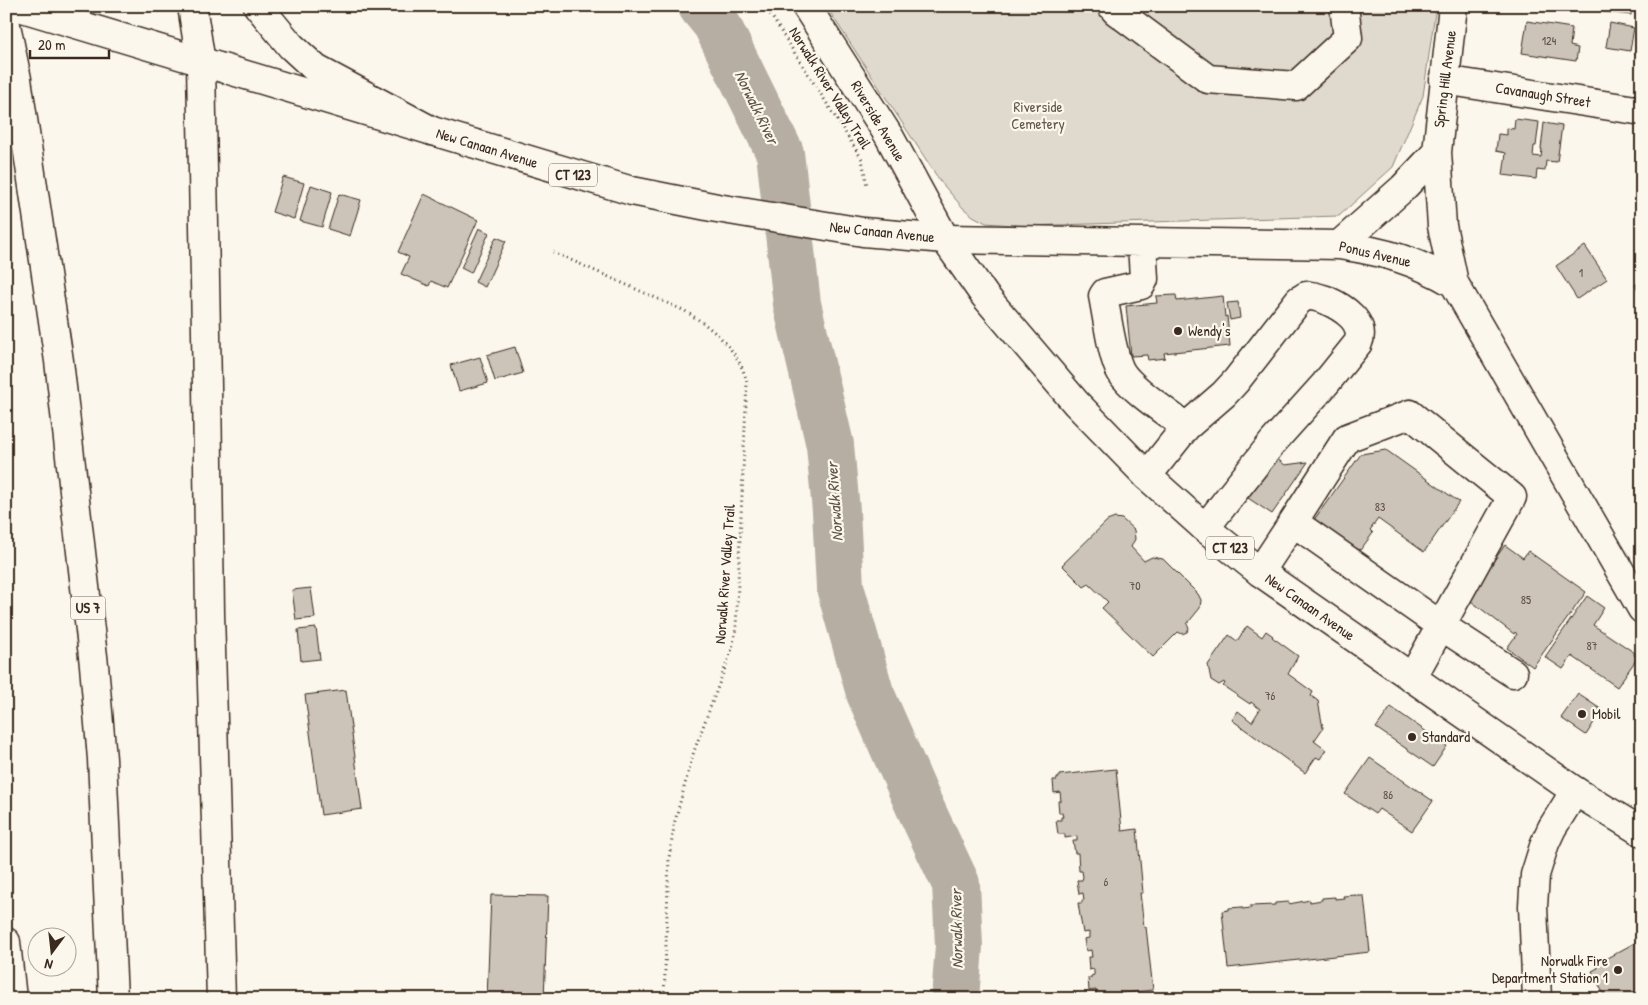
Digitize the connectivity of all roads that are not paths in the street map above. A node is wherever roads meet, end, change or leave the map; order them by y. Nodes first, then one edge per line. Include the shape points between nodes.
1 (16, 6) edge
2 (192, 6) edge
3 (258, 6) edge
4 (806, 6) edge
5 (1112, 6) edge
6 (1344, 6) edge
7 (1453, 6) edge
8 (6, 26) edge
9 (201, 63) junction
10 (1444, 80) junction
11 (1642, 111) edge
12 (432, 132) junction
13 (1437, 152) junction
14 (945, 238) junction
15 (1142, 242) junction
16 (1340, 245) junction
17 (1454, 283) junction
18 (1186, 427) junction
19 (1146, 476) junction
20 (1293, 522) junction
21 (1205, 528) junction
22 (1260, 572) junction
23 (1642, 609) edge
24 (1440, 625) junction
25 (1514, 673) dead end
26 (1412, 678) junction
27 (1575, 791) junction
28 (1642, 832) edge
29 (6, 942) edge
30 (12, 999) edge
31 (113, 999) edge
32 (221, 999) edge
33 (1537, 999) edge

1 - 9 main road, New Canaan Avenue / CT 123
2 - 9 main road
3 - 12 main road via 316,70
4 - 14 main road, Riverside Avenue via 890,136
5 - 6 main road via 1208,79 1296,86 1348,38
7 - 10 main road, Spring Hill Avenue
8 - 31 main road, US 7 via 17,79 59,361 94,665 104,788
9 - 12 main road, New Canaan Avenue / CT 123
9 - 32 main road via 210,614
10 - 11 main road, Cavanaugh Street
10 - 13 main road, Spring Hill Avenue
12 - 14 main road, New Canaan Avenue / CT 123 via 632,191 852,230
13 - 16 main road
13 - 17 main road, Spring Hill Avenue via 1442,226
14 - 15 main road, Ponus Avenue
14 - 19 main road, New Canaan Avenue / CT 123 via 985,296 1076,403
15 - 16 main road, Ponus Avenue
15 - 18 main road via 1144,279 1141,285 1103,296 1116,361 1126,378
16 - 17 main road, Ponus Avenue via 1397,256
17 - 23 main road
18 - 19 main road
18 - 21 main road via 1236,381 1299,300 1315,297 1336,304 1353,317 1360,329 1358,343
19 - 21 main road, New Canaan Avenue / CT 123
20 - 22 main road
20 - 24 main road
20 - 24 main road via 1347,438 1410,414 1512,497
21 - 22 main road, New Canaan Avenue / CT 123
22 - 26 main road, New Canaan Avenue / CT 123
24 - 25 main road
24 - 26 main road
26 - 27 main road, New Canaan Avenue / CT 123
27 - 28 main road, New Canaan Avenue / CT 123
27 - 33 main road via 1552,828 1535,876
29 - 30 main road

